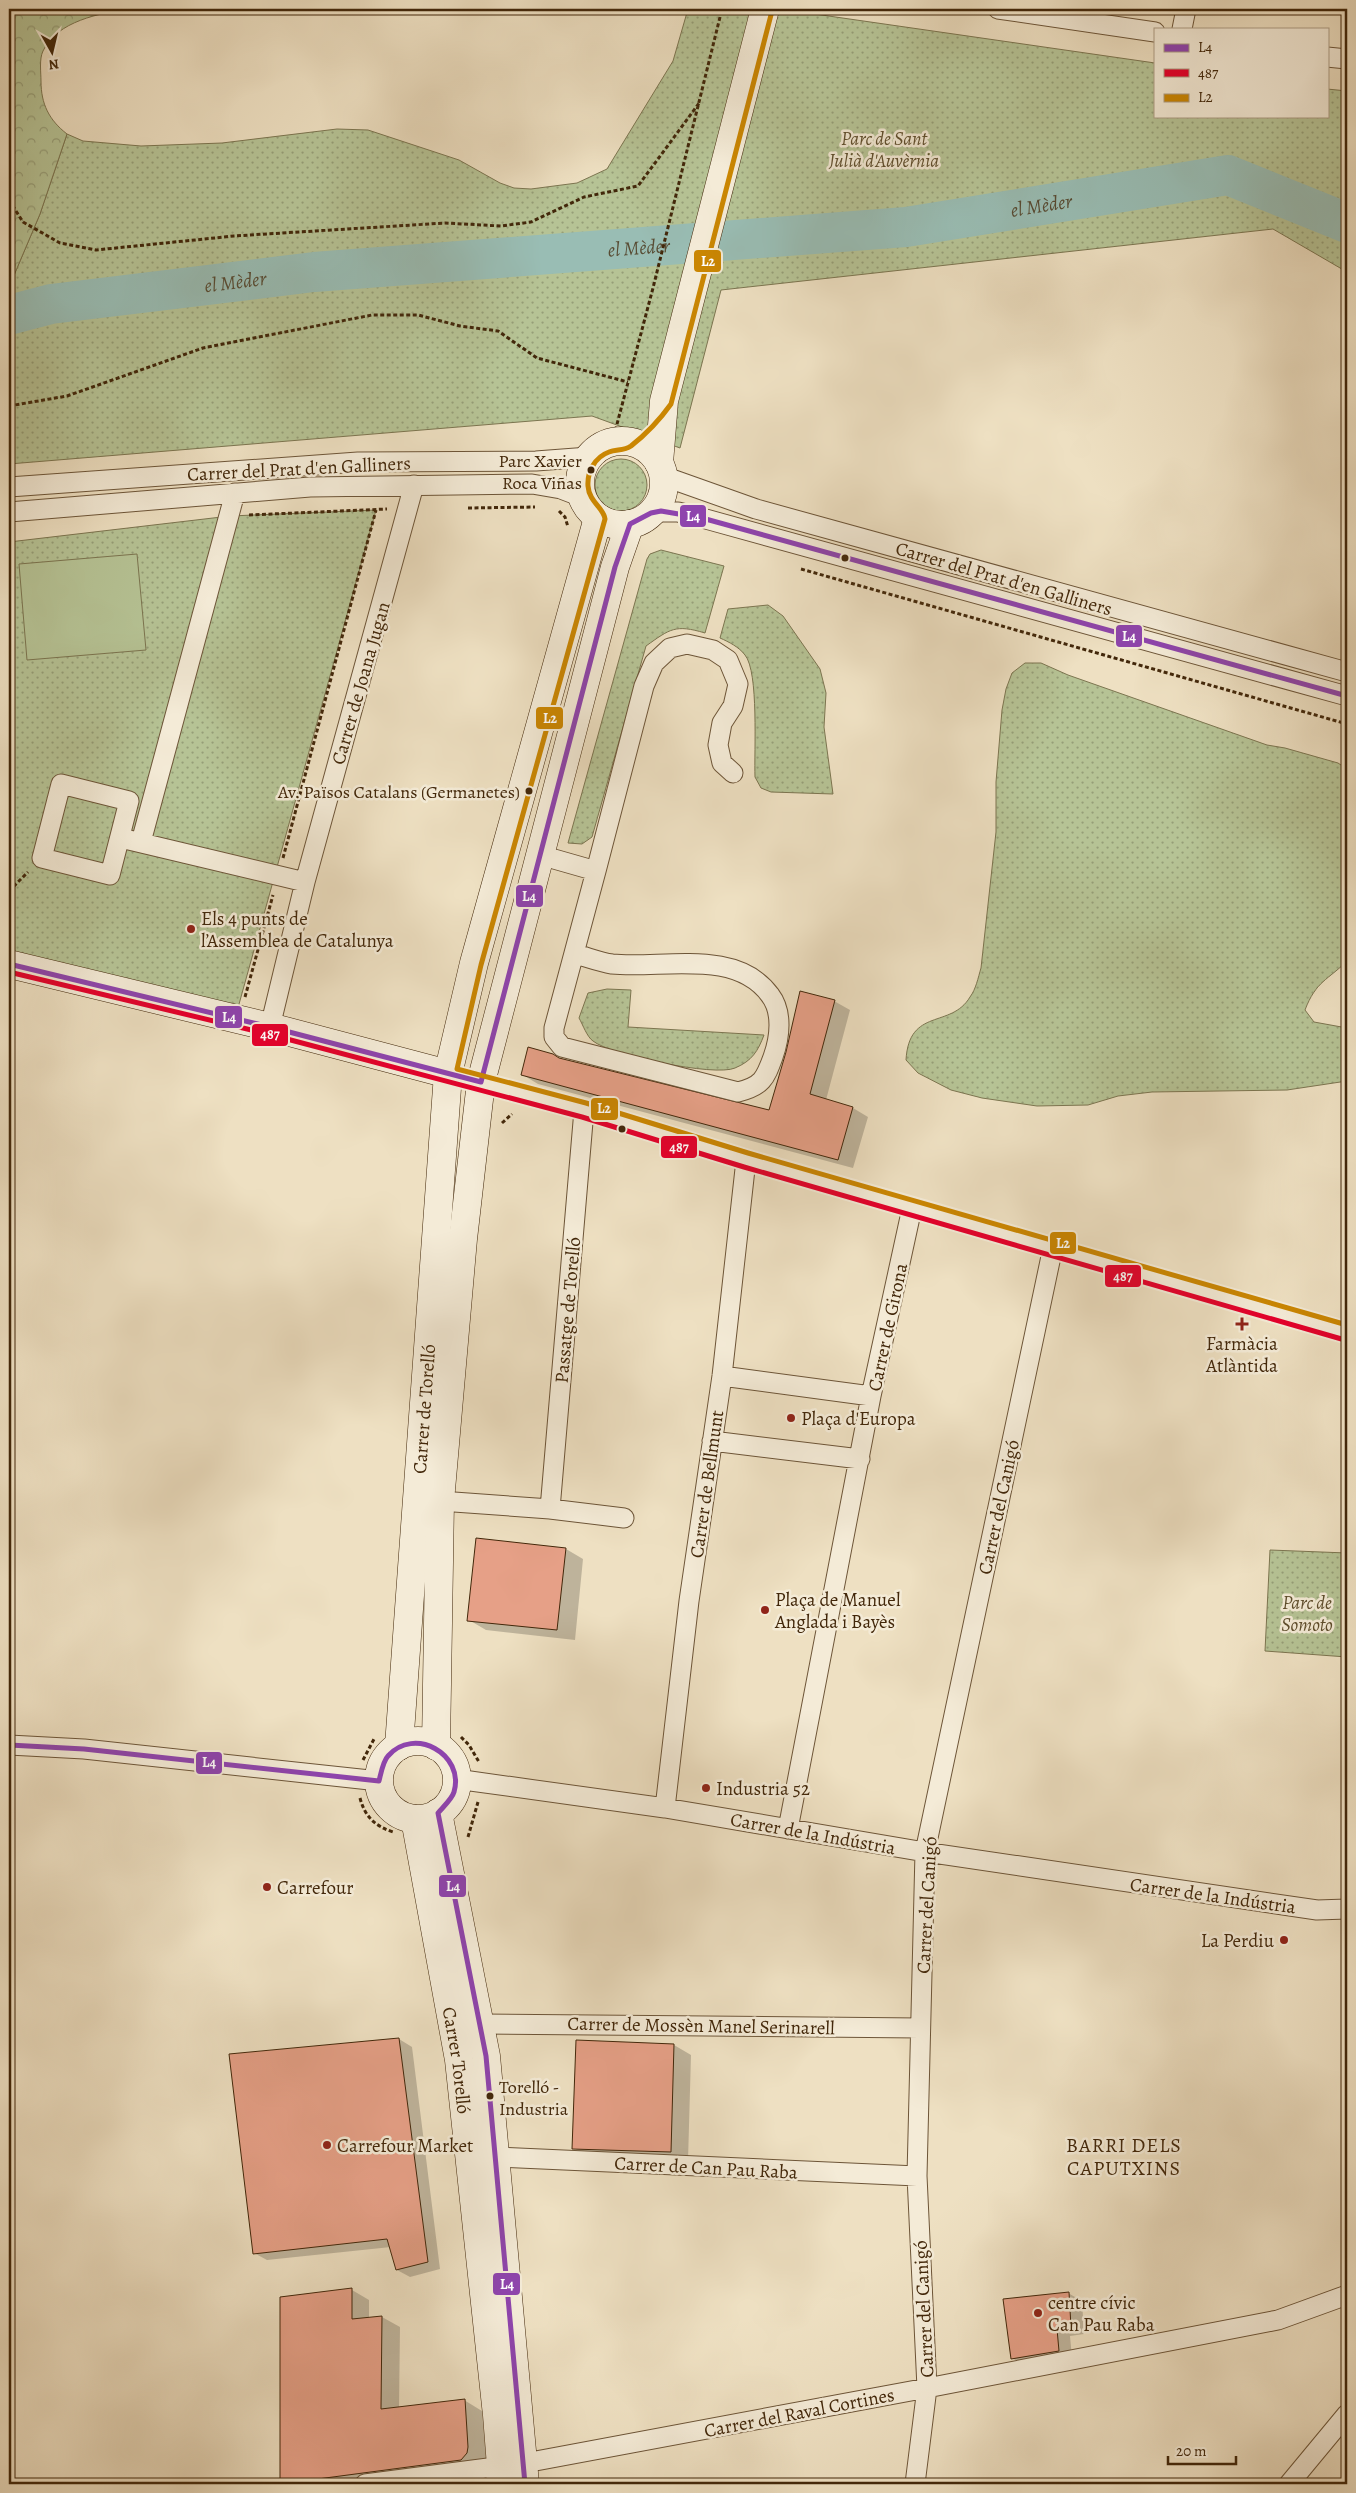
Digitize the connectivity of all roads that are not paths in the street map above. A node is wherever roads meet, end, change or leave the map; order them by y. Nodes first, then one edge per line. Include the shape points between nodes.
1 (766, 9) edge
2 (998, 9) edge
3 (1186, 9) edge
4 (1182, 28) edge
5 (1154, 32) edge
6 (1328, 56) edge
7 (1347, 59) edge
8 (664, 401) junction
9 (618, 442) junction
10 (589, 457) junction
11 (661, 470) junction
12 (414, 485) junction
13 (9, 487) edge
14 (235, 494) junction
15 (590, 507) junction
16 (9, 512) edge
17 (641, 518) junction
18 (1347, 672) edge
19 (1347, 696) edge
20 (733, 773) dead end
21 (120, 838) junction
22 (141, 842) junction
23 (540, 855) junction
24 (596, 871) junction
25 (305, 882) junction
26 (575, 954) junction
27 (9, 964) edge
28 (270, 1026) junction
29 (448, 1074) junction
30 (481, 1082) junction
31 (584, 1110) junction
32 (746, 1160) junction
33 (912, 1208) junction
34 (1052, 1248) junction
35 (1347, 1333) edge
36 (722, 1376) junction
37 (871, 1396) junction
38 (712, 1441) junction
39 (860, 1459) junction
40 (440, 1500) junction
41 (550, 1509) junction
42 (624, 1518) dead end
43 (9, 1745) edge
44 (399, 1746) junction
45 (436, 1746) junction
46 (456, 1778) junction
47 (369, 1779) junction
48 (665, 1808) junction
49 (417, 1821) junction
50 (788, 1829) junction
51 (925, 1852) junction
52 (1347, 1909) edge
53 (481, 2024) junction
54 (920, 2028) junction
55 (496, 2157) junction
56 (917, 2176) junction
57 (1347, 2295) edge
58 (927, 2388) junction
59 (1347, 2414) edge
60 (513, 2474) edge
61 (364, 2484) edge
62 (915, 2484) edge
63 (1288, 2484) edge

1 - 8 street
2 - 5 street
3 - 4 street
6 - 7 street
8 - 9 street
8 - 11 street
9 - 10 street via 599,448
9 - 11 street via 633,443 648,450
10 - 13 street, Carrer del Prat d'en Galliners via 536,461 358,462
10 - 15 street via 580,476
11 - 17 street via 660,500
11 - 18 street, Carrer del Prat d'en Galliners via 756,509
12 - 14 street, Carrer del Prat d'en Galliners via 310,487
12 - 15 street, Carrer del Prat d'en Galliners via 532,484 561,489
12 - 25 street, Carrer de Joana Jugan
14 - 16 street, Carrer del Prat d'en Galliners
14 - 22 street
15 - 17 street via 613,524
15 - 29 street, Carrer de Torelló via 584,560 474,963
17 - 19 street, Carrer del Prat d'en Galliners via 678,512 702,518
17 - 23 street, Carrer de Torelló via 615,567
20 - 24 street via 722,763 718,745 722,723 733,706 738,684 728,660 713,650 687,644 670,648 654,663 644,686
21 - 21 street via 110,875 42,858 61,784 129,801
21 - 22 street
22 - 25 street
23 - 24 street
23 - 30 street, Carrer de Torelló
24 - 26 street
25 - 28 street, Carrer de Joana Jugan
26 - 26 street via 554,1028 554,1037 562,1047 738,1092 754,1087 767,1076 780,1021 776,1002 762,984 747,974 718,965 610,964
27 - 28 street
28 - 29 street
29 - 30 street
29 - 44 street, Carrer de Torelló
30 - 31 street
30 - 40 street, Carrer de Torelló via 463,1239
31 - 32 street
31 - 41 street, Passatge de Torelló
32 - 33 street
32 - 36 street, Carrer de Bellmunt
33 - 34 street
33 - 37 street, Carrer de Girona
34 - 35 street
34 - 51 street, Carrer del Canigó
36 - 37 street
36 - 38 street, Carrer de Bellmunt
37 - 39 street, Carrer de Girona
38 - 39 street
38 - 48 street, Carrer de Bellmunt via 688,1602
39 - 50 street, Carrer de Girona
40 - 41 street
40 - 45 street, Carrer de Torelló
41 - 42 street
43 - 47 street via 84,1748
44 - 45 street via 418,1741
44 - 47 street
45 - 46 street via 451,1760
46 - 48 street, Carrer de la Indústria
46 - 49 street via 452,1798
47 - 49 street via 390,1807
48 - 50 street, Carrer de la Indústria
49 - 53 street, Carrer Torelló
49 - 60 street, Carrer Torelló via 459,2060
50 - 51 street, Carrer de la Indústria
51 - 52 street, Carrer de la Indústria via 1317,1910
51 - 54 street, Carrer del Canigó
53 - 54 street, Carrer de Mossèn Manel Serinarell
53 - 55 street, Carrer Torelló
54 - 56 street, Carrer del Canigó
55 - 56 street, Carrer de Can Pau Raba
55 - 60 street, Carrer Torelló
56 - 58 street, Carrer del Canigó
57 - 58 street, Carrer del Raval Cortines via 1278,2320
58 - 60 street, Carrer del Raval Cortines
58 - 62 street, Carrer del Canigó
59 - 63 street
60 - 61 street, Carrer del Raval Cortines

